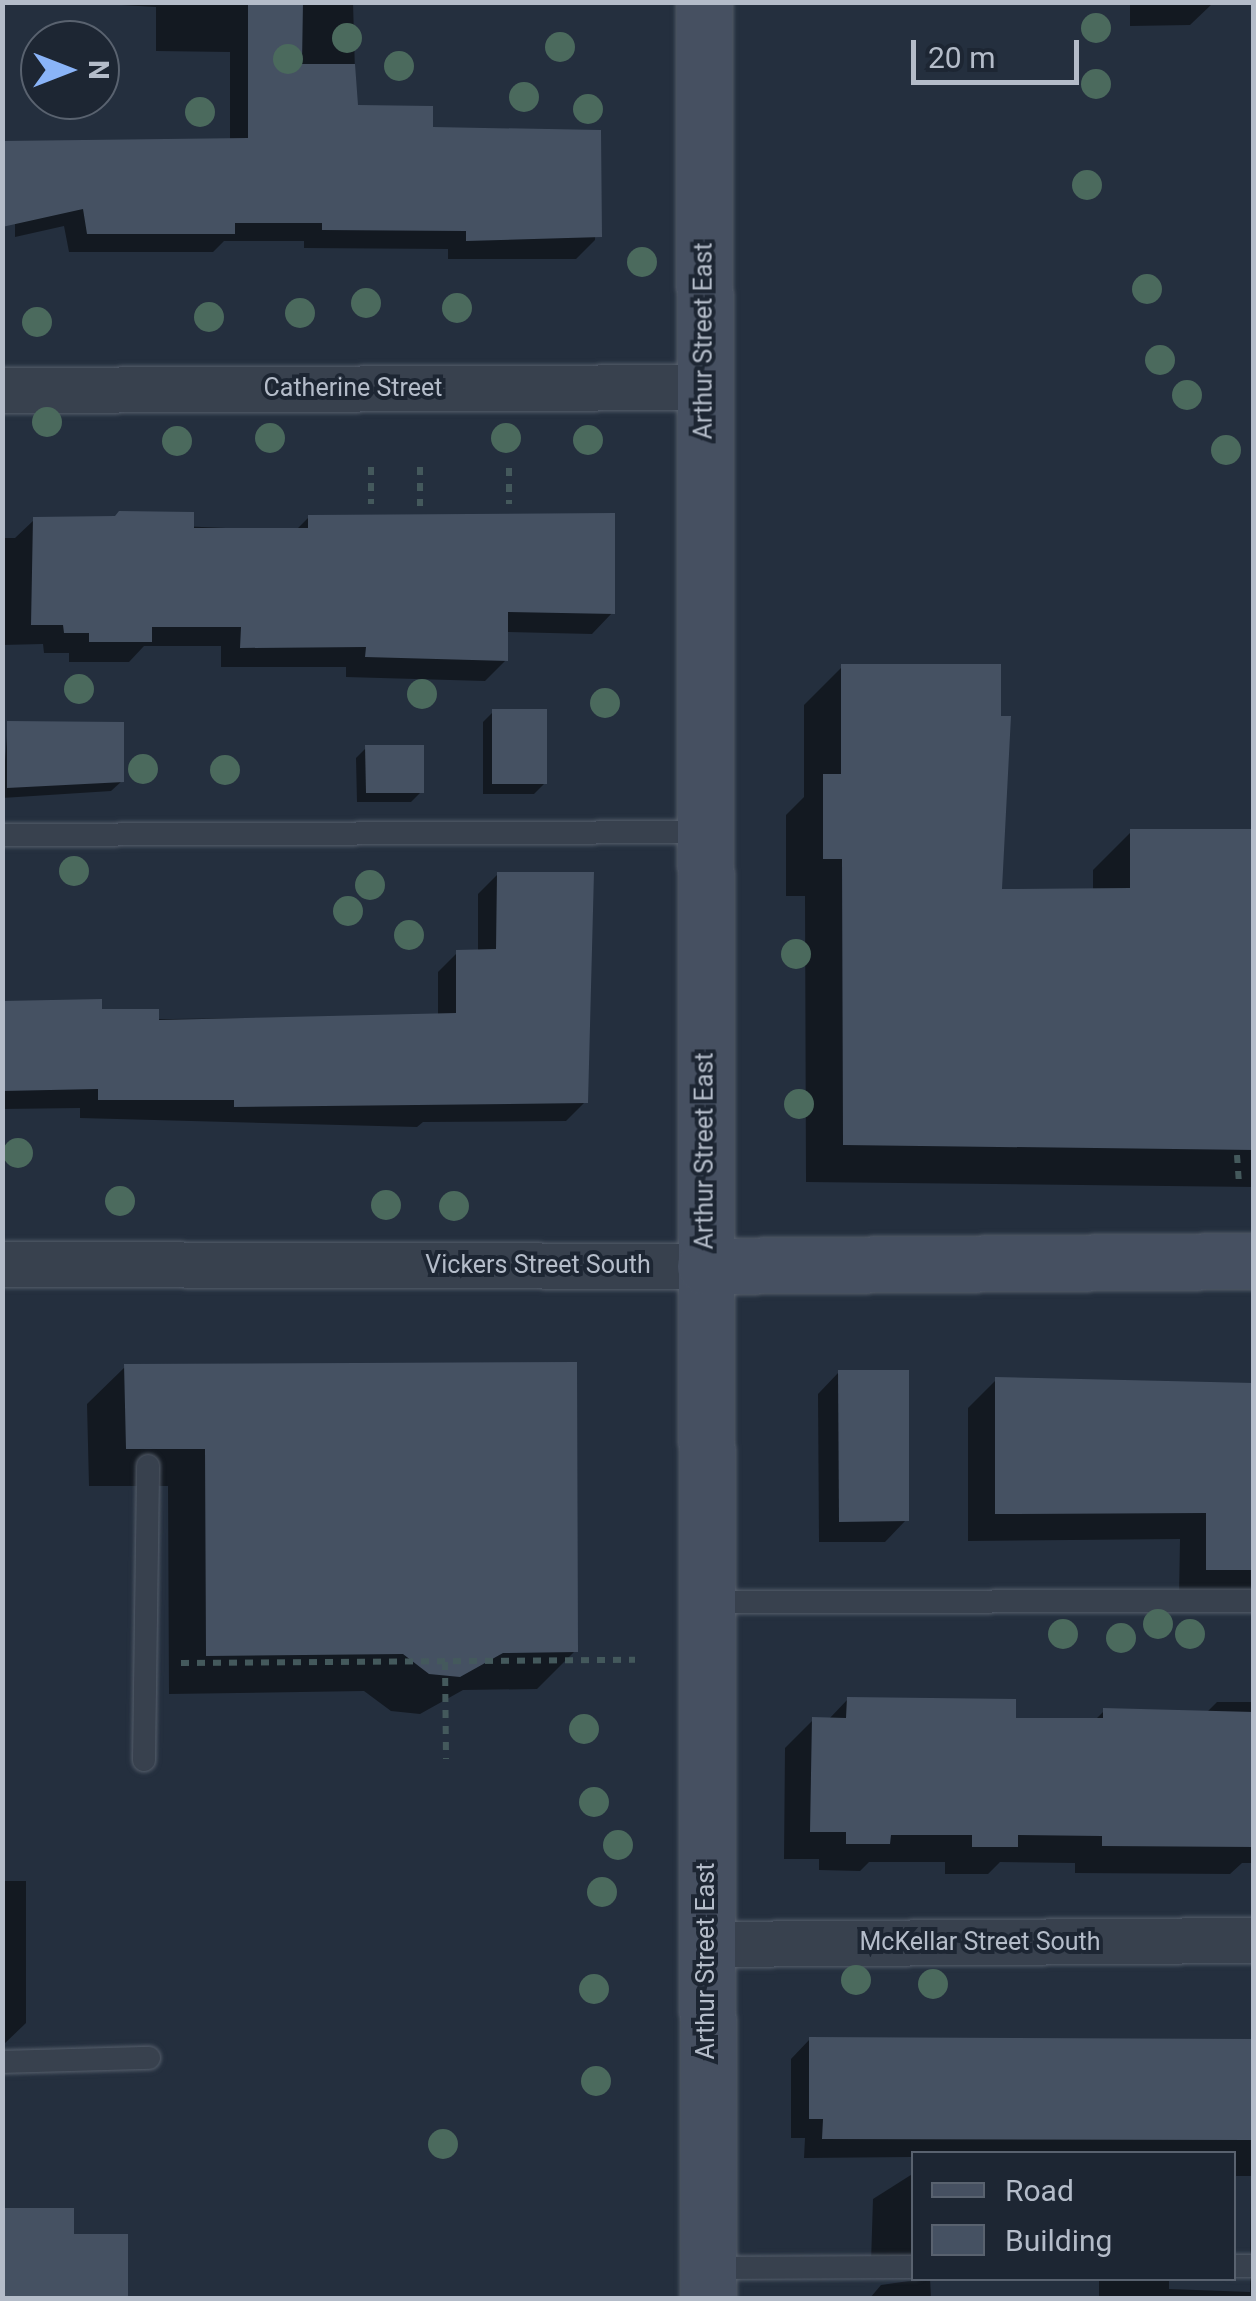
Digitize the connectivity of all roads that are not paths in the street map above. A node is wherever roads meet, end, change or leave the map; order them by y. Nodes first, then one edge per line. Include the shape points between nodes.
1 (704, 2) edge
2 (704, 387) junction
3 (2, 390) edge
4 (705, 832) junction
5 (2, 835) edge
6 (1254, 1261) edge
7 (2, 1264) edge
8 (705, 1266) junction
9 (148, 1466) dead end
10 (1254, 1601) edge
11 (705, 1602) junction
12 (144, 1760) dead end
13 (1254, 1940) edge
14 (706, 1944) junction
15 (148, 2058) dead end
16 (2, 2062) edge
17 (911, 2267) edge
18 (708, 2283) edge

1 - 2 main road, Arthur Street East
2 - 3 street, Catherine Street
2 - 4 main road, Arthur Street East
4 - 5 lane
4 - 8 main road, Arthur Street East
6 - 8 main road, Vickers Street South
7 - 8 street, Vickers Street South
8 - 11 main road, Arthur Street East
9 - 12 lane
10 - 11 lane
11 - 14 main road, Arthur Street East
13 - 14 street, McKellar Street South
14 - 18 main road, Arthur Street East
15 - 16 lane
17 - 18 lane

